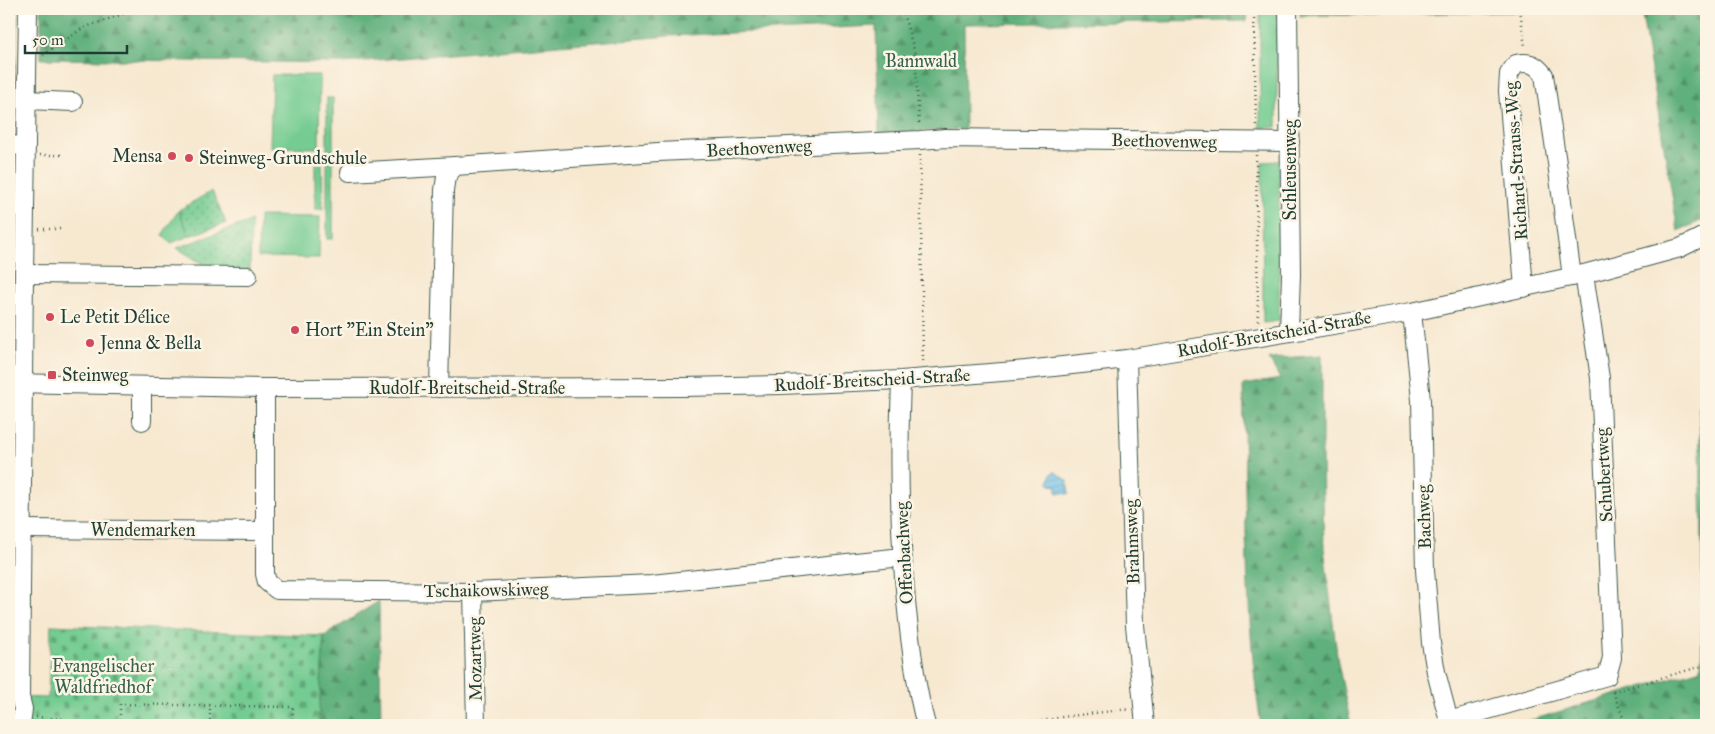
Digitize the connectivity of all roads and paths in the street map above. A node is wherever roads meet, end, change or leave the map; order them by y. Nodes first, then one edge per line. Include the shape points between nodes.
1 (28, 9) edge
2 (137, 9) edge
3 (902, 9) edge
4 (1254, 9) edge
5 (1288, 9) edge
6 (1520, 9) edge
7 (38, 59) dead end
8 (1526, 61) junction
9 (27, 100) junction
10 (73, 102) dead end
11 (920, 140) junction
12 (1256, 142) junction
13 (1290, 142) junction
14 (24, 149) edge
15 (64, 155) dead end
16 (455, 166) junction
17 (350, 172) dead end
18 (35, 229) dead end
19 (63, 229) dead end
20 (1706, 235) edge
21 (24, 274) junction
22 (1578, 275) junction
23 (248, 276) dead end
24 (1524, 288) junction
25 (1412, 312) junction
26 (1258, 327) dead end
27 (1289, 331) junction
28 (1127, 359) junction
29 (924, 366) dead end
30 (901, 380) junction
31 (16, 383) edge
32 (142, 386) junction
33 (265, 388) junction
34 (439, 388) junction
35 (142, 421) dead end
36 (264, 531) junction
37 (18, 536) edge
38 (902, 557) junction
39 (474, 592) junction
40 (1706, 665) edge
41 (210, 705) junction
42 (1143, 707) junction
43 (64, 719) dead end
44 (22, 720) edge
45 (1449, 722) joint
46 (922, 724) edge
47 (120, 725) edge
48 (210, 725) edge
49 (292, 725) edge
50 (476, 725) edge
51 (1022, 725) edge
52 (1145, 725) edge
53 (1626, 725) edge

1 - 9 street
2 - 7 path via 83,28
3 - 11 path via 915,53
4 - 12 path
5 - 13 street, Schleusenweg
6 - 8 path
8 - 22 street, Richard-Strauss-Weg via 1537,66 1544,75
8 - 24 street, Richard-Strauss-Weg via 1516,64 1509,74 1508,91
9 - 10 street
9 - 14 street
11 - 12 street, Beethovenweg
11 - 16 street, Beethovenweg via 658,152
11 - 29 path
12 - 13 street, Beethovenweg
12 - 26 path
13 - 27 street, Schleusenweg
14 - 15 path
14 - 21 street
16 - 17 street, Beethovenweg
16 - 34 street via 446,177 444,190
18 - 19 path
20 - 22 street, Rudolf-Breitscheid-Straße via 1680,248
21 - 23 street
21 - 31 street
22 - 24 street, Rudolf-Breitscheid-Straße
22 - 45 street, Schubertweg via 1600,378 1612,658 1607,676
24 - 25 street, Rudolf-Breitscheid-Straße
25 - 27 street, Rudolf-Breitscheid-Straße
25 - 45 street, Bachweg via 1421,400 1425,570 1436,672
27 - 28 street, Rudolf-Breitscheid-Straße
28 - 30 street, Rudolf-Breitscheid-Straße
28 - 42 street, Brahmsweg via 1134,625
30 - 34 street, Rudolf-Breitscheid-Straße via 780,386
30 - 38 street, Offenbachweg
31 - 32 street, Rudolf-Breitscheid-Straße
31 - 37 street via 30,431
32 - 33 street, Rudolf-Breitscheid-Straße
32 - 35 street
33 - 34 street, Rudolf-Breitscheid-Straße
33 - 36 street, Tschaikowskiweg
36 - 37 street, Wendemarken
36 - 39 street, Tschaikowskiweg via 264,574 267,582 277,590
37 - 44 street
38 - 39 street, Tschaikowskiweg via 652,584
38 - 46 street, Offenbachweg
39 - 50 street, Mozartweg
40 - 53 path via 1613,692
41 - 47 path via 120,704
41 - 48 path
41 - 49 path via 293,707
42 - 51 path
42 - 52 street, Brahmsweg
43 - 44 path

